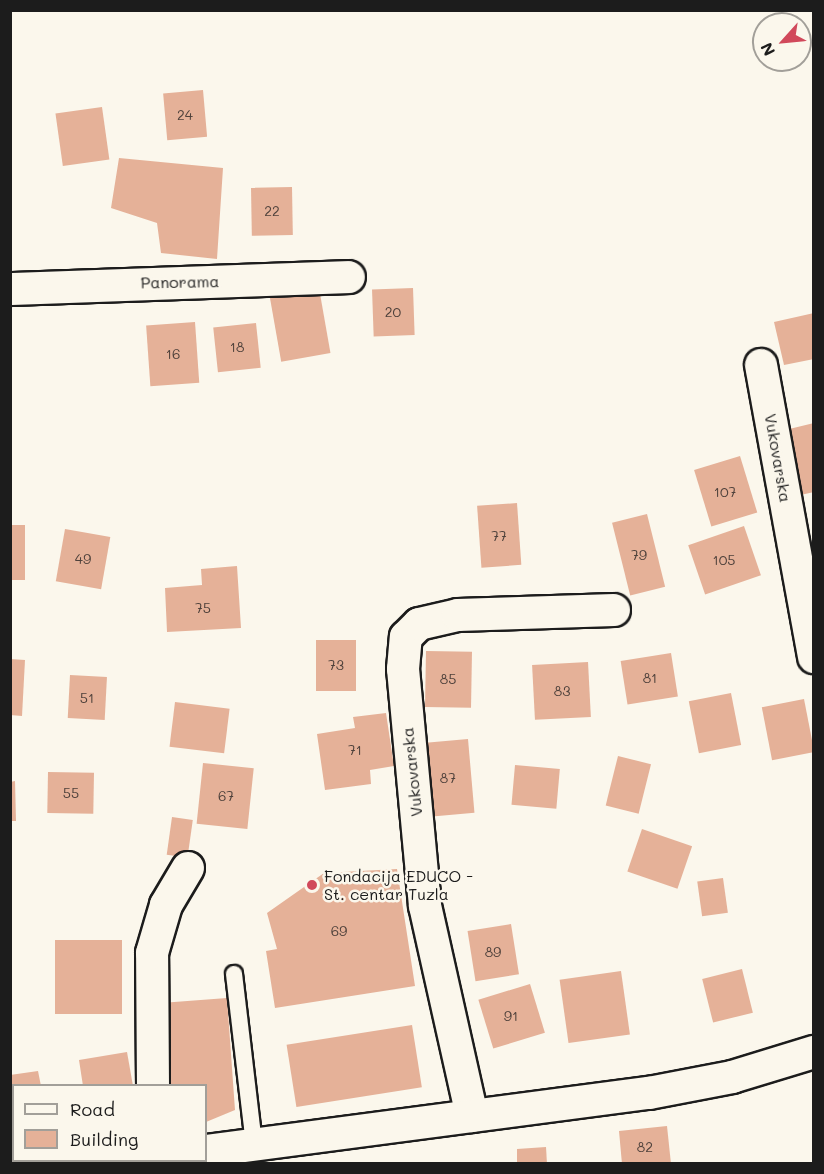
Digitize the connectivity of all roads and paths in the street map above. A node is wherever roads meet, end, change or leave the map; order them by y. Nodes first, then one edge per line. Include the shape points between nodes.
1 (349, 278) dead end
2 (10, 290) edge
3 (761, 365) dead end
4 (614, 610) dead end
5 (813, 657) edge
6 (188, 868) dead end
7 (234, 974) dead end
8 (813, 1052) edge
9 (153, 1084) edge
10 (472, 1116) junction
11 (254, 1144) junction
12 (207, 1151) edge
13 (66, 1162) edge
14 (36, 1163) edge
15 (10, 1164) edge

1 - 2 street, Panorama
3 - 5 street, Vukovarska
4 - 10 street, Vukovarska via 458,615 419,624 406,638 405,692 425,906
6 - 9 street via 166,904 152,953
7 - 11 lane
8 - 10 street via 701,1083
10 - 11 street
11 - 12 street
13 - 14 street
14 - 15 street

